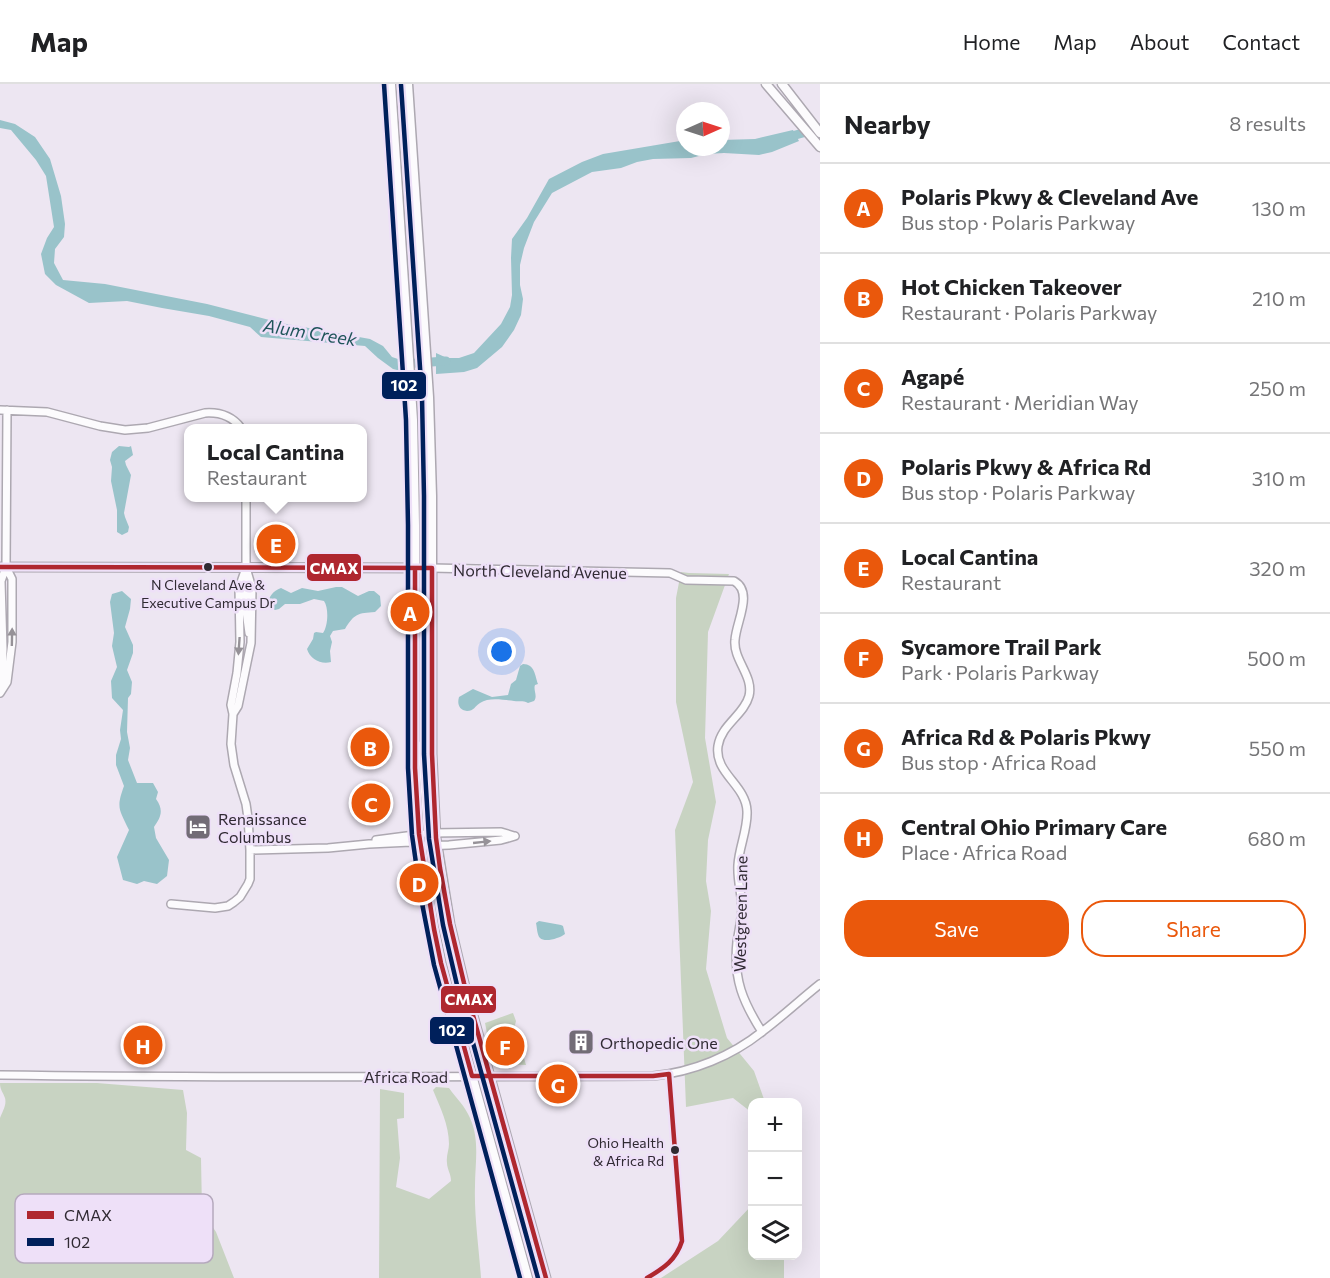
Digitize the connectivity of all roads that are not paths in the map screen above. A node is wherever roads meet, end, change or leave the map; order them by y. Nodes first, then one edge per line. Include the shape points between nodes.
1 (391, 84) edge
2 (408, 84) edge
3 (766, 84) edge
4 (782, 84) edge
5 (820, 133) edge
6 (820, 147) edge
7 (4, 410) edge
8 (237, 424) edge
9 (246, 502) edge
10 (3, 567) edge
11 (246, 568) junction
12 (415, 568) junction
13 (432, 568) junction
14 (648, 573) joint
15 (0, 684) edge
16 (0, 693) edge
17 (233, 714) junction
18 (428, 833) junction
19 (357, 845) junction
20 (437, 845) junction
21 (421, 846) junction
22 (250, 850) junction
23 (171, 903) dead end
24 (820, 984) edge
25 (762, 1032) junction
26 (0, 1075) edge
27 (472, 1076) junction
28 (490, 1077) junction
29 (528, 1278) edge
30 (546, 1278) edge

1 - 12 main road via 414,432
2 - 13 main road via 431,441
3 - 6 main road
4 - 5 main road
7 - 8 street via 47,412 125,429 148,428 205,412 220,413
7 - 10 street
9 - 11 street
10 - 11 main road, North Cleveland Avenue
10 - 15 street
16 -> 10 street via 7,682 12,642 12,579
11 - 12 main road, North Cleveland Avenue
11 -> 17 street via 239,588 240,642
11 - 17 street via 252,588 251,643
12 - 13 main road, North Cleveland Avenue
12 - 18 main road via 415,742 422,756
13 - 14 street, North Cleveland Avenue
13 - 18 main road
14 - 25 street, Westgreen Lane via 670,573 686,580 734,581 743,589 735,641 748,678 749,698 720,738 718,755 724,771 746,801 738,864 742,908 736,959 743,999
17 - 22 street via 231,744 246,804
18 - 19 street
18 - 20 main road
20 -> 18 street via 483,843 515,836 501,832
18 - 21 main road
19 - 21 street via 411,842
19 - 22 street
20 - 21 street
20 - 28 main road via 451,930
21 - 27 main road via 436,938
22 - 23 street via 249,884 234,902 215,908
24 - 25 street, Africa Road
25 - 28 street, Africa Road via 716,1059 669,1074
26 - 27 street, Africa Road
27 - 28 street, Africa Road
27 - 29 main road
28 - 30 main road

